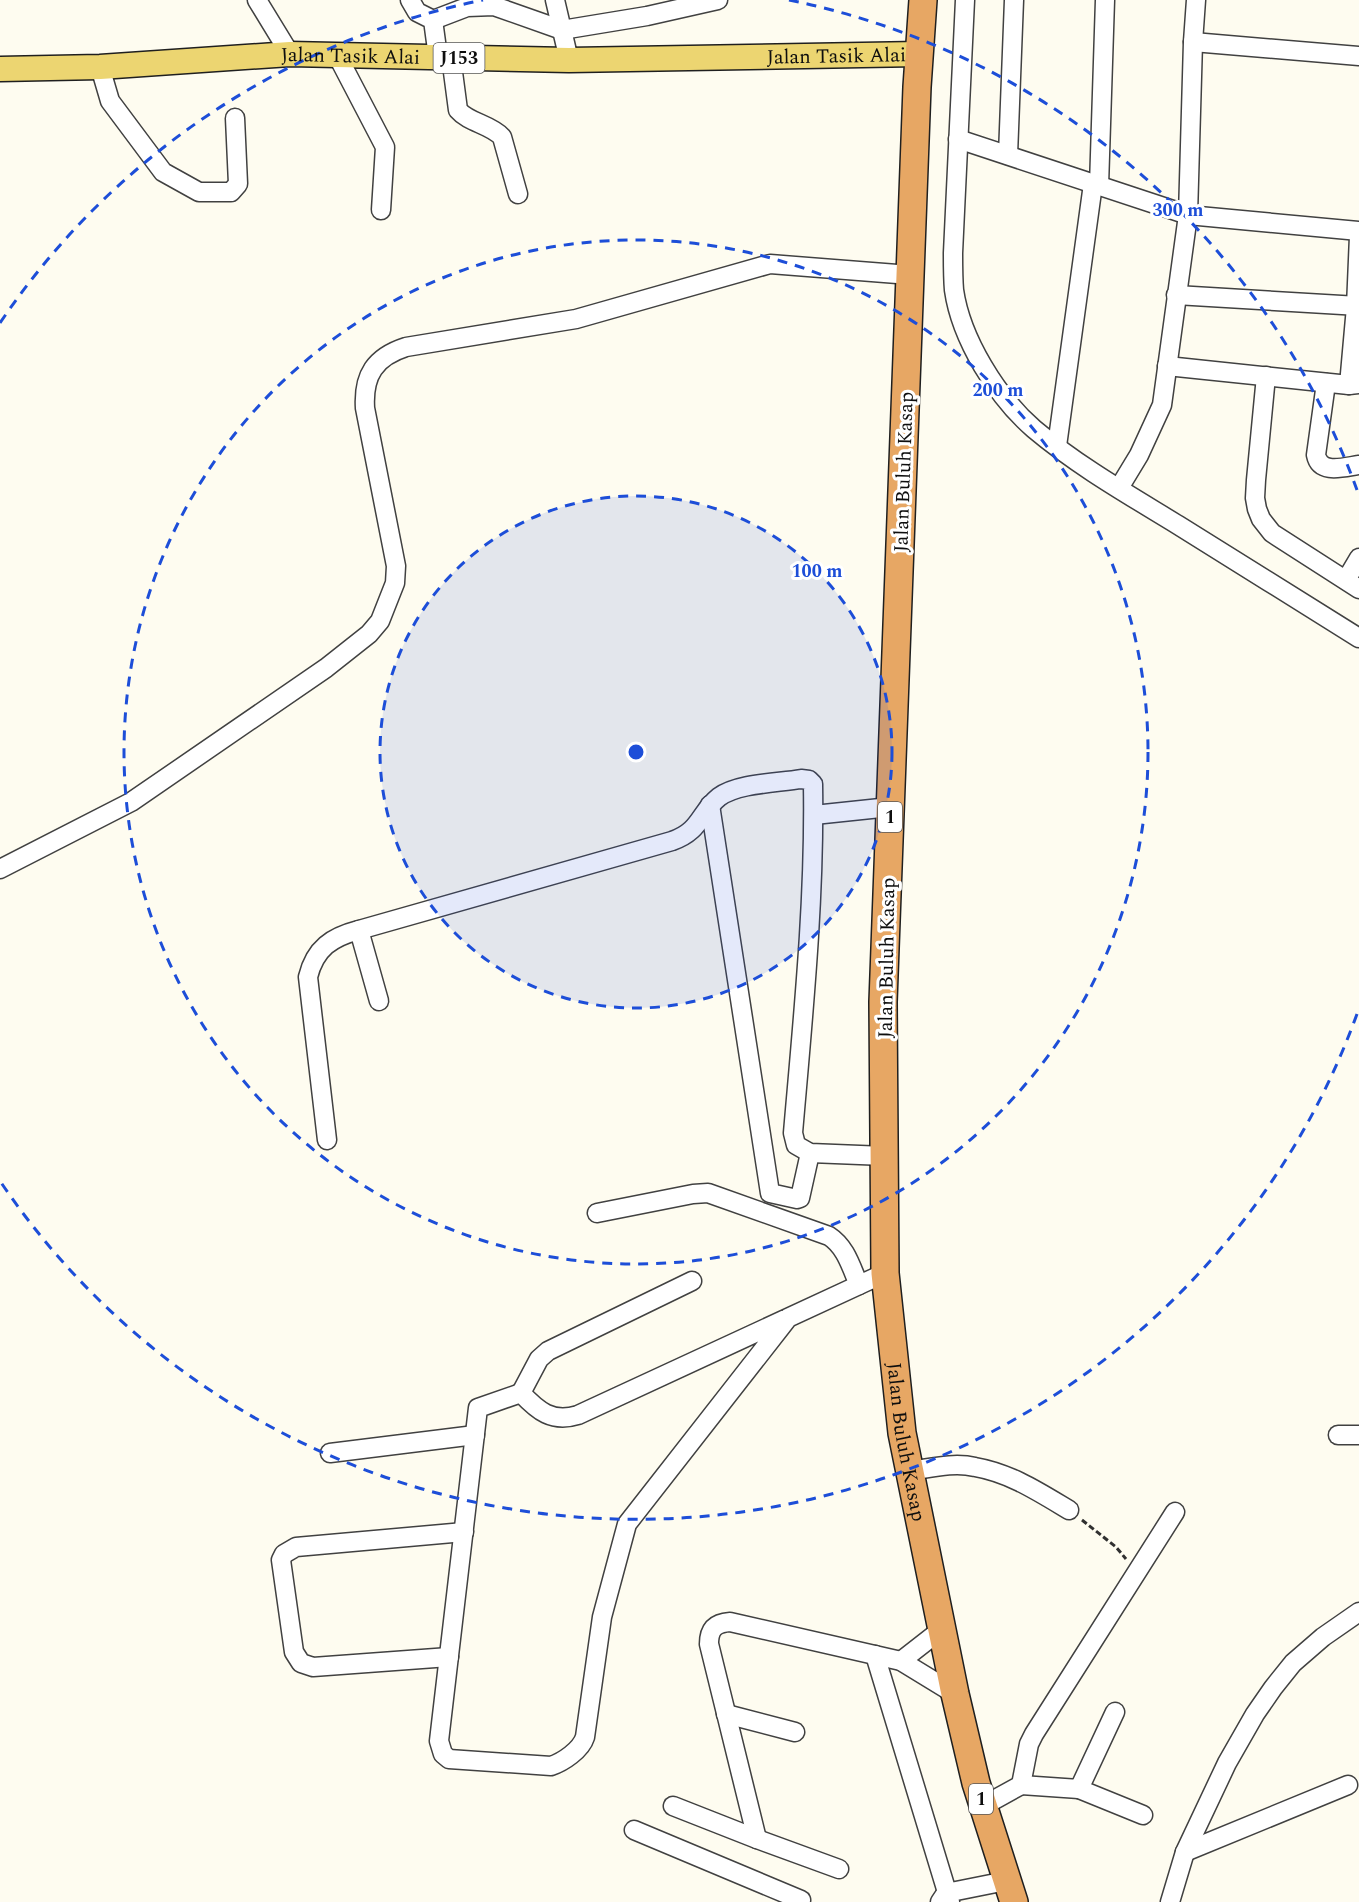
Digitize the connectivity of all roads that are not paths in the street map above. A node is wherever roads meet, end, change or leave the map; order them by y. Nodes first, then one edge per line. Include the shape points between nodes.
1 (257, 0) edge
2 (410, 0) edge
3 (555, 0) edge
4 (718, 0) edge
5 (923, 0) edge
6 (965, 0) edge
7 (1014, 0) edge
8 (1105, 0) edge
9 (1196, 0) edge
10 (652, 8) edge
11 (434, 20) junction
12 (562, 30) junction
13 (1193, 42) junction
14 (290, 54) junction
15 (919, 54) junction
16 (337, 55) junction
17 (1359, 56) edge
18 (444, 57) junction
19 (568, 60) junction
20 (100, 67) junction
21 (0, 69) edge
22 (235, 118) dead end
23 (958, 139) junction
24 (1008, 155) junction
25 (1096, 185) junction
26 (518, 194) dead end
27 (381, 210) dead end
28 (1188, 215) junction
29 (1359, 231) edge
30 (1359, 236) edge
31 (910, 275) junction
32 (1176, 295) junction
33 (1358, 306) edge
34 (1167, 366) junction
35 (1266, 376) junction
36 (1326, 383) junction
37 (1354, 385) edge
38 (1057, 446) junction
39 (1359, 465) edge
40 (1119, 488) junction
41 (1359, 558) edge
42 (1352, 584) edge
43 (1359, 638) edge
44 (710, 806) junction
45 (890, 807) junction
46 (814, 815) junction
47 (0, 869) edge
48 (359, 930) junction
49 (379, 1000) dead end
50 (327, 1140) dead end
51 (810, 1153) junction
52 (885, 1156) junction
53 (597, 1213) dead end
54 (885, 1273) junction
55 (692, 1281) dead end
56 (859, 1285) junction
57 (788, 1318) junction
58 (521, 1393) junction
59 (475, 1435) junction
60 (1338, 1435) dead end
61 (1359, 1435) edge
62 (330, 1453) dead end
63 (910, 1471) junction
64 (1069, 1510) road end
65 (1175, 1512) dead end
66 (464, 1532) junction
67 (1359, 1612) edge
68 (942, 1629) junction
69 (875, 1655) junction
70 (449, 1658) junction
71 (901, 1661) junction
72 (955, 1694) junction
73 (1116, 1712) dead end
74 (726, 1714) junction
75 (795, 1732) dead end
76 (1021, 1785) junction
77 (1348, 1785) dead end
78 (1079, 1789) junction
79 (673, 1806) dead end
80 (983, 1806) junction
81 (1143, 1815) dead end
82 (634, 1830) dead end
83 (757, 1839) junction
84 (1185, 1852) junction
85 (839, 1869) dead end
86 (1010, 1891) edge
87 (945, 1899) edge
88 (802, 1901) edge
89 (1170, 1902) edge

1 - 14 street
2 - 11 street via 417,12
3 - 12 street
4 - 10 street
5 - 15 highway, Jalan Buluh Kasap / 1
6 - 23 street
7 - 24 street
8 - 25 street
9 - 13 street
10 - 12 street
11 - 12 street via 467,7 494,6
11 - 18 street
12 - 19 street
13 - 17 street
13 - 28 street
14 - 16 main road, Jalan Tasik Alai / J153
14 - 20 main road, Jalan Tasik Alai / J153
15 - 19 main road, Jalan Tasik Alai / J153
15 - 31 highway, Jalan Buluh Kasap / 1
16 - 18 main road, Jalan Tasik Alai / J153
16 - 27 street via 385,147
18 - 19 main road, Jalan Tasik Alai / J153
18 - 26 street via 458,110 501,137
20 - 21 main road, Jalan Tasik Alai / J153
20 - 22 street via 110,101 163,172 199,192 231,192 238,184
23 - 24 street
23 - 38 street via 953,253 954,290 962,324 978,357 1015,410
24 - 25 street
25 - 28 street
25 - 38 street
28 - 29 street
28 - 32 street
30 - 33 street
31 - 45 highway, Jalan Buluh Kasap / 1
31 - 47 street via 770,264 576,319 406,347 382,358 373,369 364,394 397,572 377,626 326,668 131,802
32 - 33 street
32 - 34 street
33 - 37 street
34 - 35 street
34 - 40 street via 1161,409
35 - 36 street
35 - 42 street via 1255,498 1261,519 1272,533
36 - 37 street
36 - 39 street via 1317,460 1330,468
38 - 40 street
40 - 43 street
41 - 42 street
44 - 46 street via 733,790 809,780 813,784
44 - 48 street via 693,830 672,841
44 - 51 street via 770,1193 800,1198
45 - 46 street
45 - 52 highway, Jalan Buluh Kasap / 1 via 883,1002
46 - 51 street via 807,977 793,1133 796,1145
48 - 49 street
48 - 50 street via 333,938 324,946 308,977
51 - 52 street
52 - 54 highway, Jalan Buluh Kasap / 1
53 - 56 street via 708,1194 829,1236 845,1253
54 - 56 street
54 - 63 highway, Jalan Buluh Kasap / 1 via 902,1432
55 - 58 street via 548,1351 539,1359
56 - 57 street
57 - 58 street via 568,1418 541,1412
57 - 70 street via 627,1524 602,1617 585,1737 578,1748 551,1766 449,1759 439,1741
58 - 59 street via 478,1408
59 - 62 street
59 - 66 street
60 - 61 street
63 - 64 street via 974,1466 1010,1477
63 - 68 highway, Jalan Buluh Kasap / 1
65 - 76 street via 1034,1734
66 - 70 street
66 - 70 street via 296,1547 280,1560 294,1652 301,1663 313,1667
67 - 84 street via 1293,1663 1273,1688 1227,1763
68 - 71 street
68 - 72 highway, Jalan Buluh Kasap / 1
69 - 71 street
69 - 74 street via 721,1622 713,1627 709,1644
69 - 87 street
71 - 72 street
72 - 80 highway, Jalan Buluh Kasap / 1
73 - 78 street
74 - 75 street
74 - 83 street
76 - 78 street
76 - 80 street
77 - 84 street
78 - 81 street
79 - 83 street
80 - 86 highway, Jalan Buluh Kasap / 1
82 - 88 street
83 - 85 street
84 - 89 street
86 - 87 street

